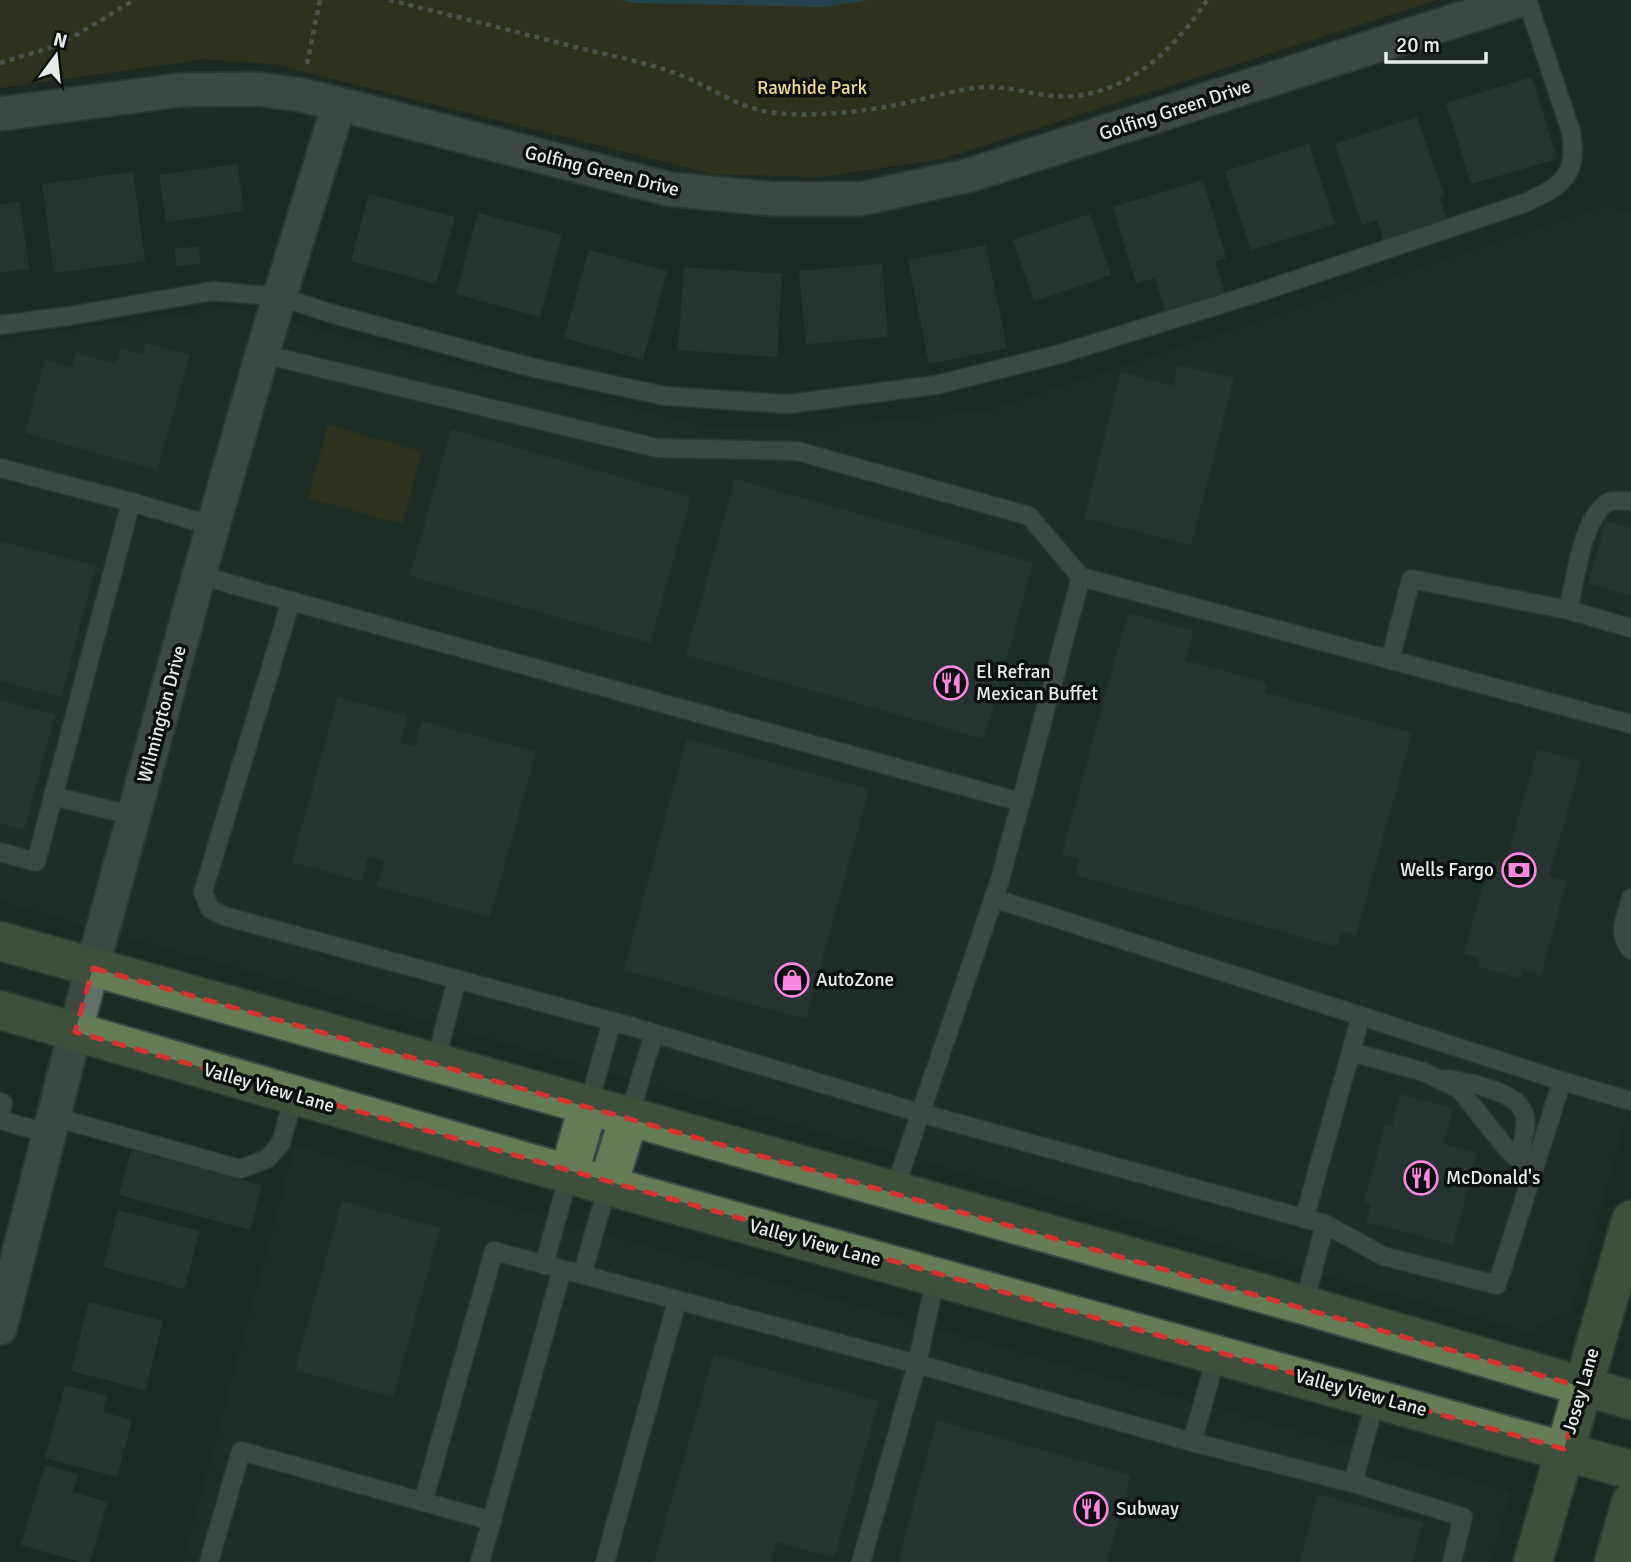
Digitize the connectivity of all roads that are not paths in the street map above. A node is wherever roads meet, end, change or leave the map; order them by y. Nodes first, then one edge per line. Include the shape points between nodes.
1 (1520, 0) edge
2 (1527, 0) edge
3 (339, 104) junction
4 (0, 114) edge
5 (281, 297) junction
6 (0, 325) edge
7 (262, 354) junction
8 (0, 468) edge
9 (1631, 501) edge
10 (131, 502) junction
11 (213, 526) junction
12 (200, 575) junction
13 (1081, 577) junction
14 (291, 601) junction
15 (1568, 610) junction
16 (1631, 628) edge
17 (1390, 660) junction
18 (1631, 724) edge
19 (53, 796) junction
20 (1021, 802) junction
21 (134, 816) junction
22 (0, 852) edge
23 (993, 898) junction
24 (1631, 898) edge
25 (0, 941) edge
26 (1631, 950) edge
27 (93, 968) junction
28 (457, 979) junction
29 (0, 1010) edge
30 (1361, 1016) junction
31 (612, 1021) junction
32 (75, 1032) junction
33 (654, 1033) junction
34 (1351, 1052) junction
35 (435, 1063) junction
36 (1440, 1077) junction
37 (1562, 1081) junction
38 (293, 1095) junction
39 (1631, 1101) edge
40 (0, 1102) edge
41 (588, 1105) junction
42 (920, 1112) junction
43 (0, 1113) edge
44 (629, 1117) junction
45 (0, 1120) edge
46 (52, 1125) junction
47 (1526, 1167) junction
48 (569, 1174) junction
49 (608, 1185) junction
50 (894, 1191) junction
51 (1304, 1219) junction
52 (1631, 1220) edge
53 (1325, 1224) junction
54 (12, 1238) edge
55 (544, 1265) junction
56 (562, 1270) junction
57 (582, 1275) junction
58 (936, 1276) junction
59 (677, 1301) junction
60 (1304, 1305) junction
61 (0, 1328) edge
62 (1217, 1354) junction
63 (917, 1364) junction
64 (1582, 1387) junction
65 (1377, 1398) junction
66 (1631, 1400) edge
67 (1192, 1442) junction
68 (1564, 1450) junction
69 (1631, 1469) edge
70 (1353, 1483) junction
71 (423, 1502) junction
72 (1631, 1502) edge
73 (492, 1521) junction
74 (209, 1562) edge
75 (480, 1562) edge
76 (605, 1562) edge
77 (861, 1562) edge
78 (1452, 1562) edge
79 (1533, 1562) edge
80 (1614, 1562) edge

1 - 3 street, Golfing Green Drive via 970,175 860,198 775,199 668,189
2 - 5 lane via 1575,154 1569,173 1552,190 1260,292 1060,354 936,385 788,404 665,396 530,367
3 - 4 street, Golfing Green Drive via 258,89 180,90
3 - 5 street, Wilmington Drive
5 - 6 lane via 213,291
5 - 7 street, Wilmington Drive
7 - 11 street, Wilmington Drive
7 - 13 lane via 657,448 797,450 1029,516
8 - 10 lane
9 - 15 lane via 1610,501 1588,526
10 - 11 lane
10 - 19 lane
11 - 12 street, Wilmington Drive
12 - 14 lane
12 - 21 street, Wilmington Drive
13 - 17 lane
13 - 20 lane
14 - 20 lane
14 - 28 lane via 203,892 209,909
15 - 16 lane
15 - 17 lane via 1411,579
17 - 18 lane
19 - 21 lane
19 - 22 lane via 36,862
20 - 23 lane
21 - 27 street, Wilmington Drive
23 - 30 lane
23 - 42 lane
24 - 26 lane via 1622,930
25 - 27 main road
27 - 32 street, Wilmington Drive
27 - 35 main road
28 - 31 lane
28 - 35 lane
29 - 32 main road, Valley View Lane
30 - 34 lane
30 - 37 lane
31 - 33 lane
31 - 41 lane
32 - 38 main road, Valley View Lane
32 - 46 street, Wilmington Drive
33 - 42 lane
33 - 44 lane
34 - 36 lane
34 - 51 lane
35 - 41 main road
36 - 47 lane via 1459,1089
36 - 47 lane via 1481,1085 1520,1105 1525,1116
37 - 39 lane
37 - 47 lane
38 - 46 lane via 281,1143 267,1159 240,1169
38 - 48 main road, Valley View Lane
40 - 43 lane
41 - 44 main road
41 - 48 main road
42 - 50 lane
42 - 51 lane
44 - 49 main road
44 - 50 main road
45 - 46 lane
46 - 54 street, Wilmington Drive
47 - 53 lane via 1497,1285 1382,1256
48 - 49 main road, Valley View Lane
48 - 55 lane
49 - 57 lane
49 - 58 main road, Valley View Lane
50 - 60 main road
51 - 53 lane
52 - 64 main road, Josey Lane
53 - 60 lane
54 - 61 street, Wilmington Drive
55 - 56 lane
55 - 71 lane via 494,1251
56 - 57 lane
56 - 73 lane
57 - 59 lane
58 - 62 main road, Valley View Lane
58 - 63 lane
59 - 63 lane
59 - 76 lane
60 - 64 main road
62 - 65 main road, Valley View Lane
62 - 67 lane
63 - 67 lane
63 - 77 lane
64 - 66 main road
64 - 68 main road, Josey Lane
65 - 68 main road, Valley View Lane
65 - 70 lane
67 - 70 lane
68 - 69 main road, Valley View Lane
68 - 79 main road, Josey Lane
70 - 78 lane via 1463,1517
71 - 73 lane
71 - 74 lane via 241,1451
72 - 80 main road
73 - 75 lane

